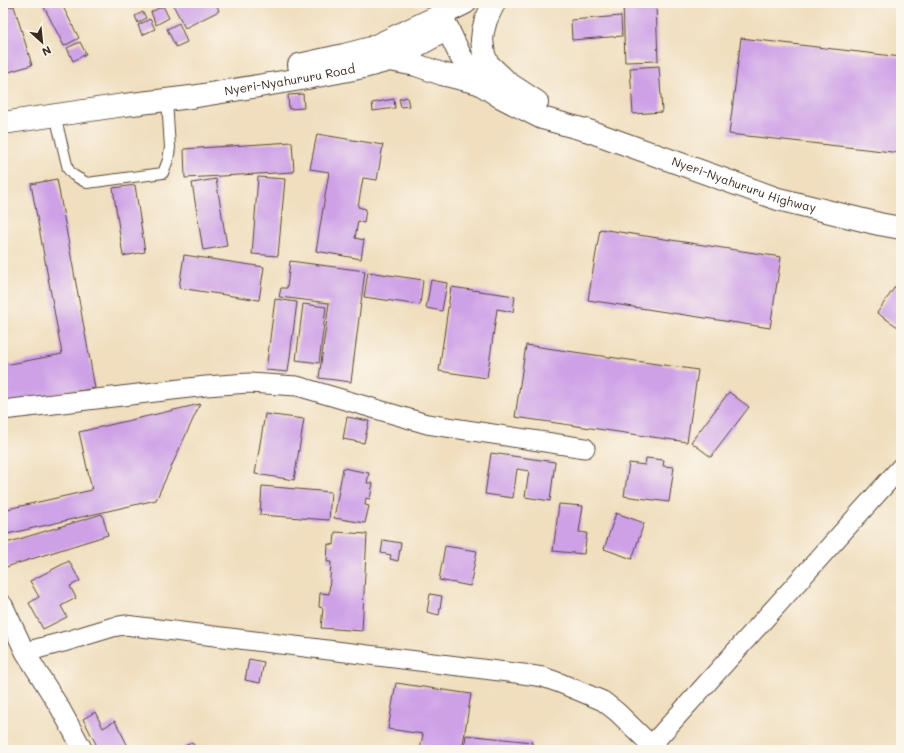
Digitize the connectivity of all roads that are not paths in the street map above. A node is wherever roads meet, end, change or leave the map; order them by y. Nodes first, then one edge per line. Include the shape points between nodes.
1 (465, 3) edge
2 (494, 3) edge
3 (444, 22) junction
4 (390, 60) junction
5 (483, 73) junction
6 (167, 100) junction
7 (124, 105) junction
8 (55, 115) junction
9 (3, 123) edge
10 (901, 228) edge
11 (3, 410) edge
12 (585, 448) dead end
13 (901, 467) edge
14 (3, 605) edge
15 (25, 652) junction
16 (649, 747) edge
17 (83, 750) edge

1 - 3 main road
2 - 3 main road via 456,25
2 - 5 main road via 483,31
3 - 4 main road, Nyeri-Nyahururu Road
3 - 5 main road, Nyeri-Nyahururu Highway via 467,67
3 - 7 main road, Nyeri-Nyahururu Road via 371,48
4 - 5 main road via 442,74
4 - 6 main road, Nyeri-Nyahururu Road via 364,68
5 - 10 main road, Nyeri-Nyahururu Highway via 499,96 542,118 589,131 778,199
6 - 7 main road, Nyeri-Nyahururu Road
6 - 8 lane via 170,148 163,173 86,183 68,169
7 - 8 main road, Nyeri-Nyahururu Road
8 - 9 main road, Nyeri-Nyahururu Road
11 - 12 street via 206,386 249,383 297,386 427,424
13 - 16 street
14 - 15 street
15 - 16 street via 125,625 543,677 603,701 617,712
15 - 17 street

